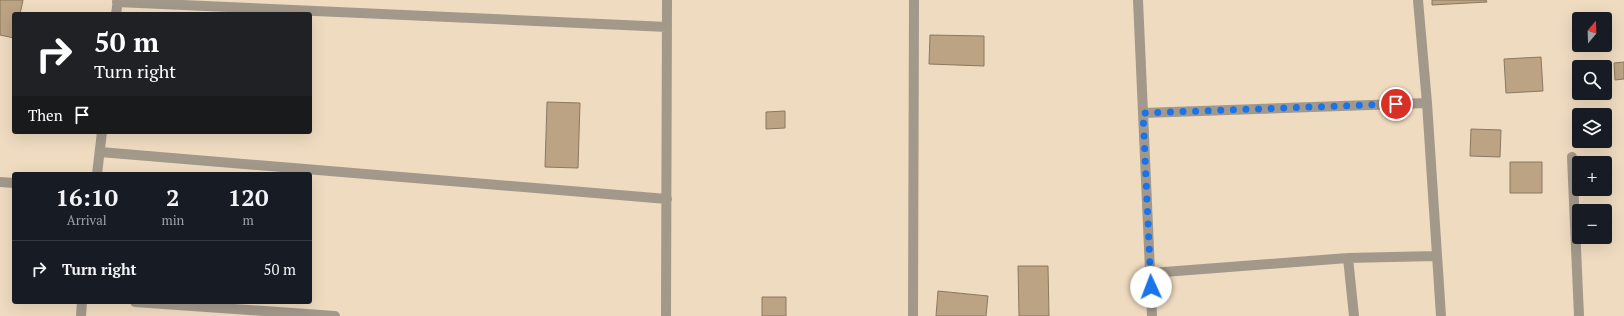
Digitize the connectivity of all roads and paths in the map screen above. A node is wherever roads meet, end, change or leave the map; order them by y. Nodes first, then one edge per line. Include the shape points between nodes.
1 (667, 0) edge
2 (914, 0) edge
3 (1138, 0) edge
4 (1418, 0) edge
5 (118, 1) edge
6 (116, 12) edge
7 (667, 27) junction
8 (1427, 103) junction
9 (1143, 113) junction
10 (102, 134) edge
11 (100, 152) junction
12 (97, 172) edge
13 (0, 182) edge
14 (12, 183) edge
15 (1574, 196) edge
16 (667, 199) junction
17 (1436, 256) junction
18 (1348, 258) junction
19 (1151, 273) junction
20 (82, 304) edge
21 (157, 304) edge
22 (254, 313) edge
23 (80, 316) edge
24 (335, 316) edge
25 (666, 316) edge
26 (913, 316) edge
27 (1152, 316) edge
28 (1354, 316) edge
29 (1441, 316) edge
30 (1579, 316) edge

1 - 7 street
2 - 26 street
3 - 9 street
4 - 8 street
5 - 6 street
5 - 7 street
7 - 16 street
8 - 9 street
8 - 17 street
9 - 19 street
10 - 11 street
11 - 12 street
11 - 16 street
13 - 14 street
15 - 30 street
16 - 25 street
17 - 18 street
17 - 29 street
18 - 19 street
18 - 28 street
19 - 27 street
20 - 23 street
21 - 22 street
22 - 24 street

